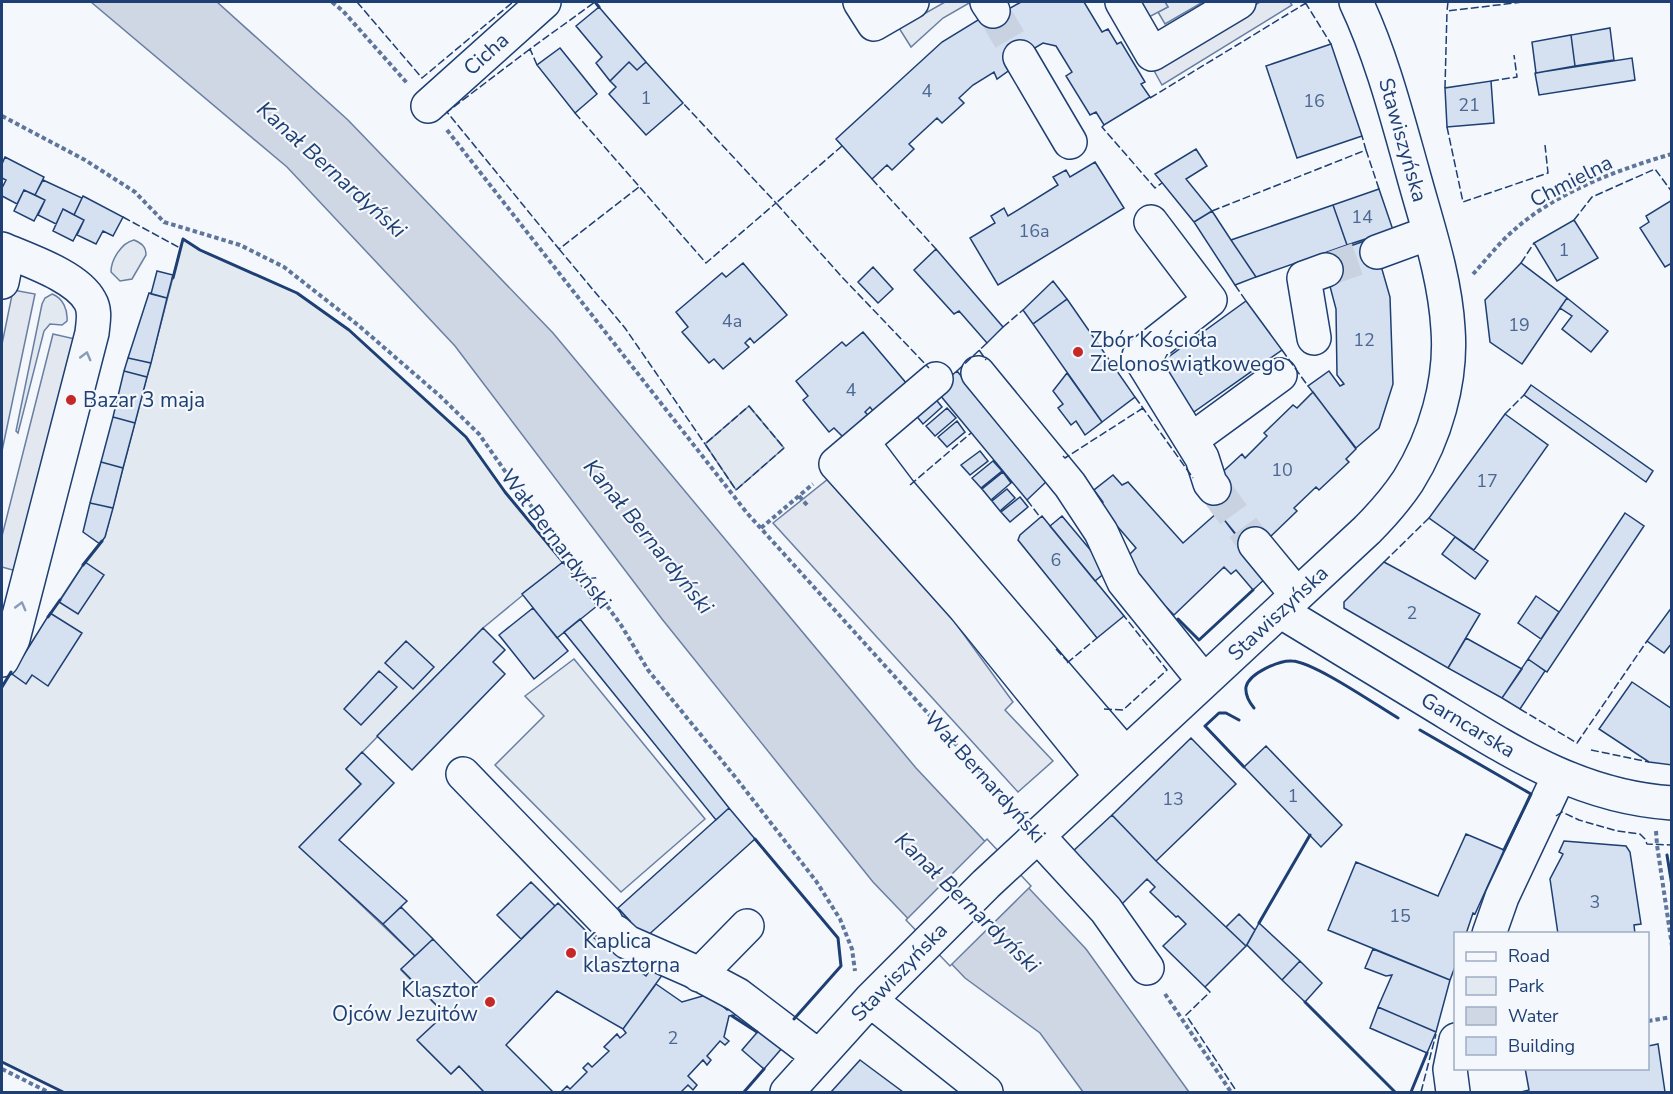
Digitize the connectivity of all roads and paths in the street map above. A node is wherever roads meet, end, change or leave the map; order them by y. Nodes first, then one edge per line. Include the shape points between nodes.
1 (332, 2) edge
2 (544, 2) edge
3 (860, 2) edge
4 (912, 2) edge
5 (1122, 2) edge
6 (1239, 2) edge
7 (1356, 2) edge
8 (1020, 57) tunnel mouth
9 (428, 106) junction
10 (2, 116) edge
11 (1070, 142) dead end
12 (1671, 154) edge
13 (1152, 222) dead end
14 (1430, 233) junction
15 (1377, 252) tunnel mouth
16 (4, 261) edge
17 (1326, 270) tunnel mouth
18 (1446, 303) junction
19 (1314, 338) dead end
20 (978, 373) dead end
21 (1280, 375) dead end
22 (936, 379) dead end
23 (1191, 440) junction
24 (862, 443) junction
25 (836, 464) junction
26 (1214, 488) tunnel mouth
27 (799, 496) junction
28 (807, 505) dead end
29 (760, 528) junction
30 (1255, 544) tunnel mouth
31 (1289, 603) junction
32 (2, 660) edge
33 (1204, 681) junction
34 (1125, 754) junction
35 (463, 774) dead end
36 (1101, 776) junction
37 (1559, 776) junction
38 (1664, 815) edge
39 (1033, 839) junction
40 (747, 926) dead end
41 (1489, 932) edge
42 (1671, 946) edge
43 (1147, 968) joint
44 (699, 975) junction
45 (880, 991) junction
46 (1671, 1017) edge
47 (1649, 1020) edge
48 (1454, 1046) edge
49 (819, 1056) junction
50 (2, 1069) edge
51 (48, 1092) edge
52 (787, 1092) edge
53 (986, 1092) edge
54 (1231, 1092) edge
55 (1453, 1092) edge

1 - 9 path, Wał Bernardyński
2 - 9 street, Cicha
3 - 4 street via 874,24
5 - 6 street via 1152,54
7 - 14 street, Stawiszyńska via 1394,103
8 - 11 street
9 - 29 path, Wał Bernardyński
10 - 45 path, Wał Bernardyński via 135,192 164,222 240,245 284,267 374,339 479,434 621,626 648,670 816,881 840,919 852,949 856,981
12 - 18 path, Chmielna via 1584,186 1547,205 1514,230
13 - 23 street via 1210,300 1139,356
14 - 15 street
14 - 18 street, Stawiszyńska
32 -> 16 street via 13,639 94,315 83,290 66,278
17 - 19 street via 1304,278
18 - 31 street, Stawiszyńska via 1449,331 1443,394 1434,426 1408,481 1389,507
20 - 33 street via 1070,485 1101,532 1124,582
21 - 23 street
22 - 24 street
23 - 26 street
24 - 25 street
24 - 34 street
25 - 27 path
25 - 36 street via 964,608
27 - 28 path
27 - 29 path
29 - 39 path, Wał Bernardyński
30 - 31 street, Garncarska
31 - 33 street, Stawiszyńska
31 - 37 street, Garncarska via 1514,754
33 - 34 street, Stawiszyńska
34 - 36 street, Stawiszyńska
35 - 44 street via 627,942
36 - 39 street, Stawiszyńska
37 - 38 street, Garncarska
37 - 41 street
38 - 42 path via 1657,845
39 - 43 street, Wał Bernardyński via 1107,910
39 - 45 street, Stawiszyńska
40 - 44 street
43 - 54 path
44 - 49 street via 738,995
45 - 49 street, Stawiszyńska
45 - 53 street
46 - 47 path
48 - 55 street via 1450,1069
49 - 52 street, Stawiszyńska
50 - 51 path

